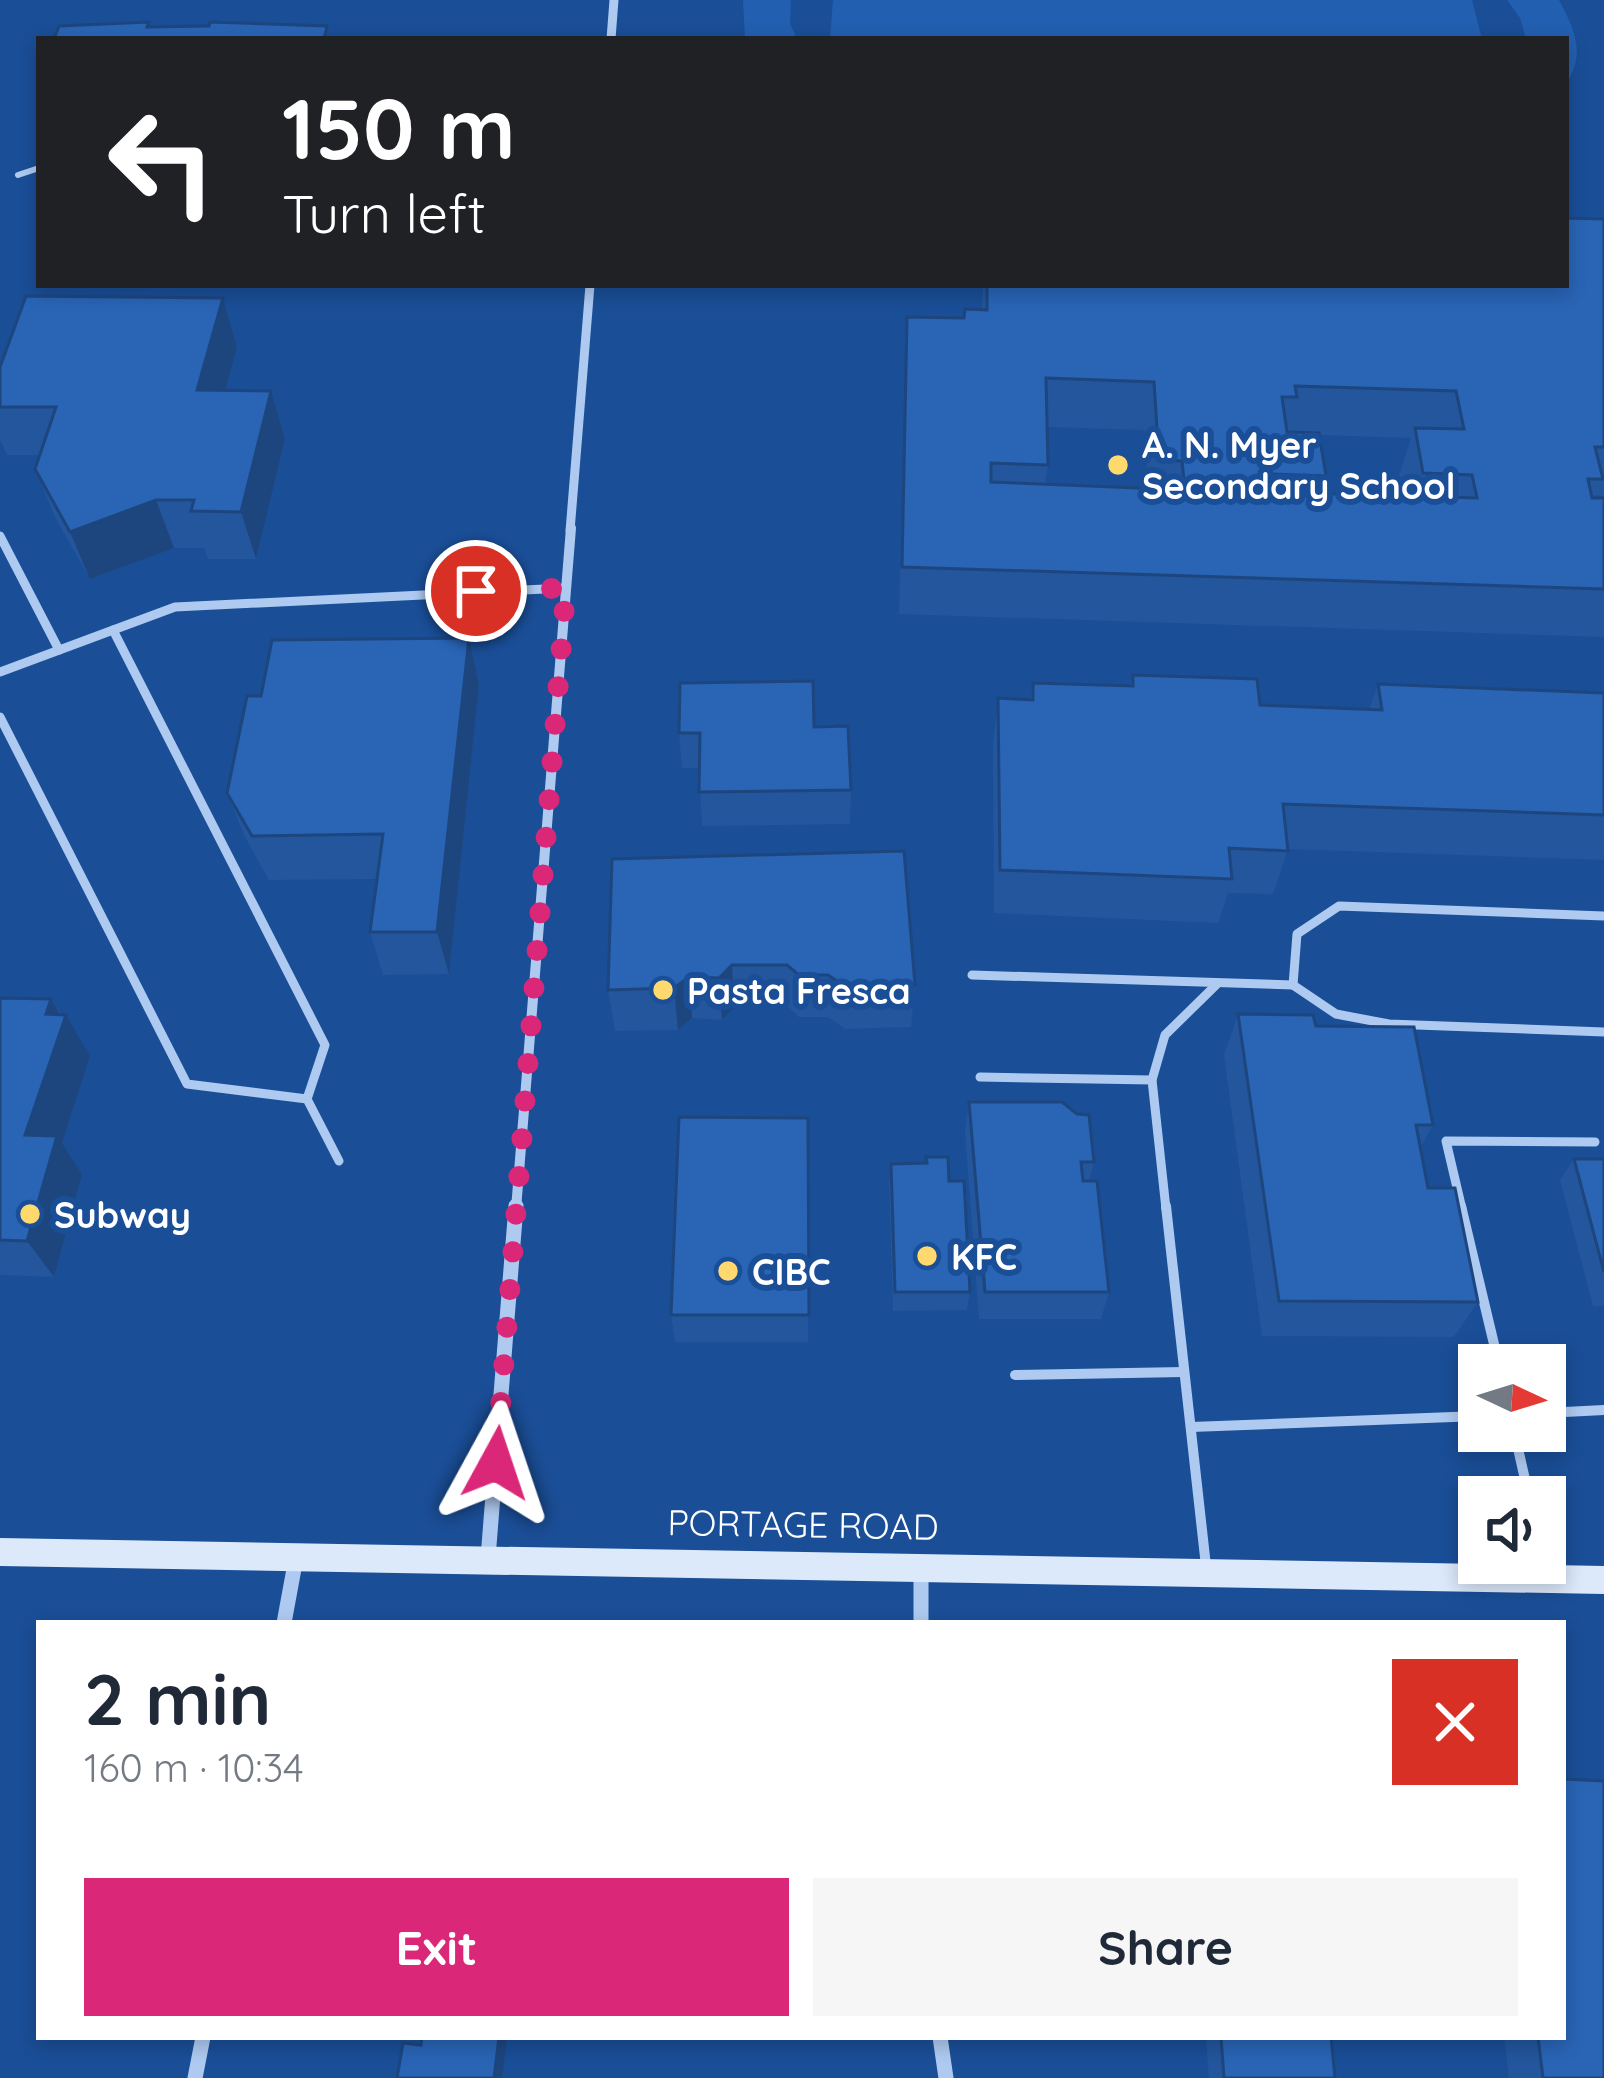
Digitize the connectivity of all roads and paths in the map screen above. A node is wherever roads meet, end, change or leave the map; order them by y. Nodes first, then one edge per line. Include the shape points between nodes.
1 (614, 0) edge
2 (611, 36) edge
3 (36, 169) edge
4 (18, 175) dead end
5 (590, 288) edge
6 (0, 536) edge
7 (566, 588) junction
8 (113, 630) junction
9 (59, 650) junction
10 (0, 672) edge
11 (0, 717) edge
12 (1604, 916) edge
13 (972, 975) dead end
14 (1218, 983) junction
15 (1293, 985) junction
16 (1604, 1032) edge
17 (980, 1077) dead end
18 (1152, 1080) junction
19 (307, 1099) junction
20 (1595, 1142) dead end
21 (339, 1162) dead end
22 (1494, 1344) edge
23 (1184, 1372) junction
24 (1015, 1375) dead end
25 (1604, 1410) edge
26 (1566, 1411) edge
27 (1458, 1416) edge
28 (1190, 1427) junction
29 (0, 1552) edge
30 (296, 1557) junction
31 (488, 1558) junction
32 (920, 1565) junction
33 (1458, 1572) edge
34 (1206, 1573) junction
35 (1566, 1574) edge
36 (1604, 1580) edge
37 (285, 1620) edge
38 (921, 1620) edge
39 (202, 2040) edge
40 (940, 2040) edge
41 (195, 2078) edge
42 (946, 2078) edge

1 - 2 street
3 - 4 lane
5 - 7 street
6 - 9 lane
7 - 8 lane via 176,607
7 - 31 street
8 - 9 lane
8 - 19 lane via 325,1046
9 - 10 lane
11 - 19 lane via 188,1084
12 - 15 lane via 1339,906 1297,934
13 - 14 lane
14 - 15 lane
14 - 18 lane via 1174,1021 1155,1049
15 - 16 lane via 1336,1014 1389,1024
17 - 18 lane
18 - 23 lane
19 - 21 lane
20 - 22 lane via 1446,1141
23 - 24 lane
23 - 28 lane
25 - 26 lane
27 - 28 lane
28 - 34 lane
29 - 30 main road, PORTAGE ROAD
30 - 31 main road, PORTAGE ROAD
30 - 37 street
31 - 32 main road, PORTAGE ROAD
32 - 34 main road, PORTAGE ROAD
32 - 38 street
33 - 34 main road, PORTAGE ROAD
35 - 36 main road, PORTAGE ROAD
39 - 41 street
40 - 42 street

